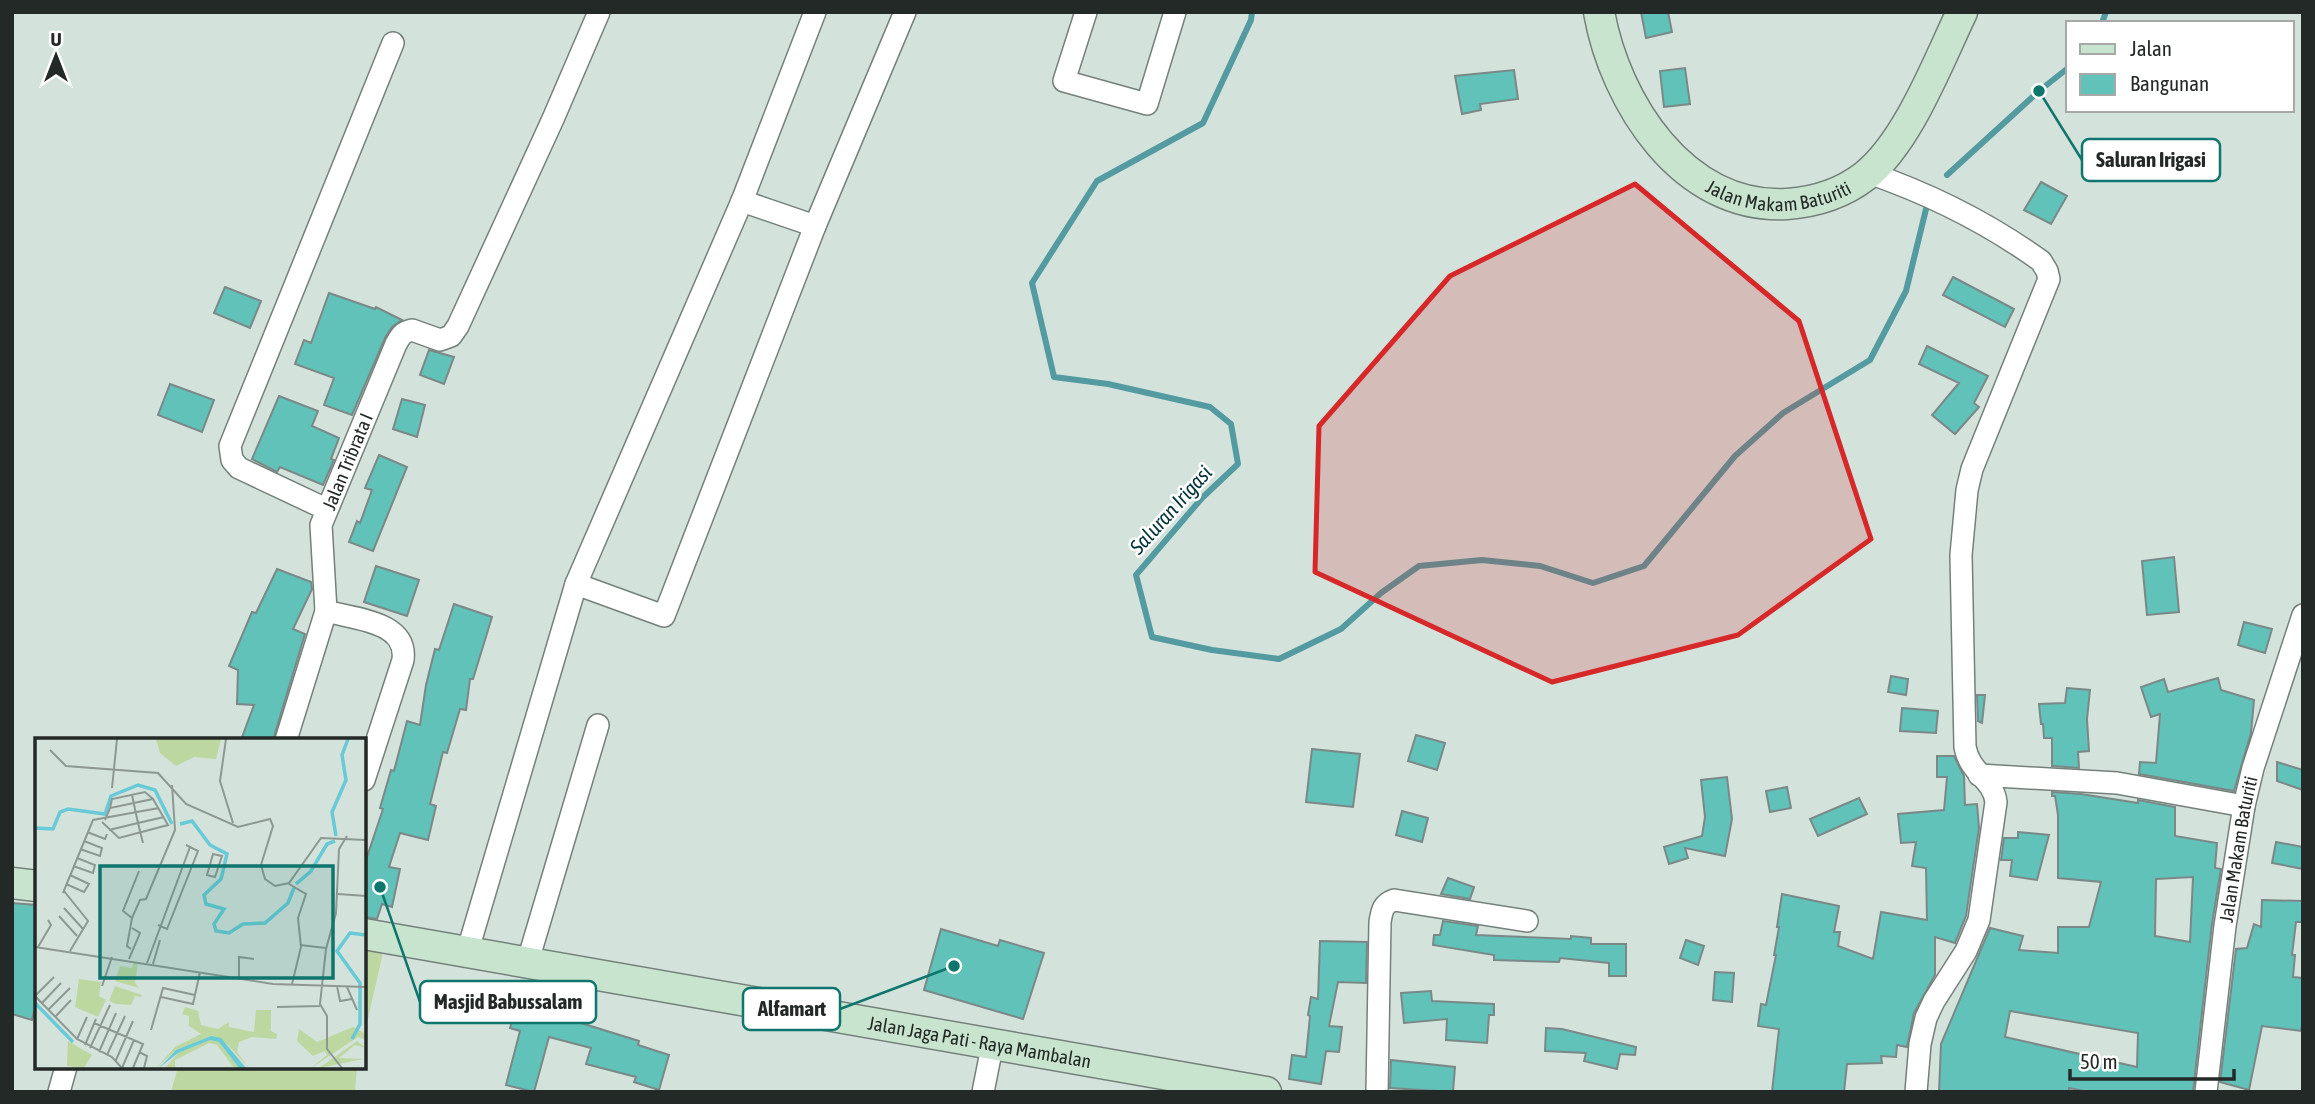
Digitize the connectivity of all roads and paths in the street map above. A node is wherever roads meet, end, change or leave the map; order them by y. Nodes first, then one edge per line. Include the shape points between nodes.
1 (599, 12) edge
2 (815, 12) edge
3 (905, 12) edge
4 (1086, 12) edge
5 (1175, 12) edge
6 (1599, 12) edge
7 (1962, 12) edge
8 (393, 43) dead end
9 (1868, 173) junction
10 (742, 201) junction
11 (815, 226) junction
12 (326, 509) junction
13 (576, 584) junction
14 (326, 611) junction
15 (2303, 615) edge
16 (598, 725) dead end
17 (287, 738) edge
18 (366, 774) edge
19 (1979, 775) junction
20 (2244, 806) junction
21 (12, 883) edge
22 (35, 886) edge
23 (1527, 921) dead end
24 (366, 934) edge
25 (467, 953) junction
26 (527, 964) junction
27 (993, 1042) junction
28 (65, 1069) edge
29 (58, 1092) edge
30 (983, 1092) edge
31 (1266, 1092) edge
32 (1377, 1092) edge
33 (1916, 1092) edge
34 (2206, 1092) edge

1 - 12 street, Jalan Tribrata I via 458,326 445,339 412,330 401,334
2 - 10 street
3 - 11 street
4 - 5 street via 1065,82 1147,104
6 - 9 street, Jalan Makam Baturiti via 1609,56 1629,100 1657,141 1708,185 1751,201 1796,204 1832,195
7 - 9 street, Jalan Makam Baturiti via 1901,136
8 - 12 street via 230,446 239,468
9 - 19 street via 1963,213 2038,258 2048,271 2047,287 1972,468 1963,511 1965,747
10 - 11 street
10 - 13 street
11 - 13 street via 664,616
12 - 14 street, Jalan Tribrata I via 321,525
13 - 25 street
14 - 17 street, Jalan Tribrata I
14 - 18 street via 388,628 402,646 402,660
15 - 20 street, Jalan Makam Baturiti
16 - 26 street
19 - 20 street via 2117,783
19 - 33 street via 1990,785 1996,802 1979,920 1926,1018
20 - 34 street, Jalan Makam Baturiti
21 - 22 street
23 - 32 street via 1394,900 1386,903 1380,922
24 - 25 street, Jalan Jaga Pati - Raya Mambalan
25 - 26 street, Jalan Jaga Pati - Raya Mambalan
26 - 27 street, Jalan Jaga Pati - Raya Mambalan
27 - 30 street
27 - 31 street, Jalan Jaga Pati - Raya Mambalan
28 - 29 street

